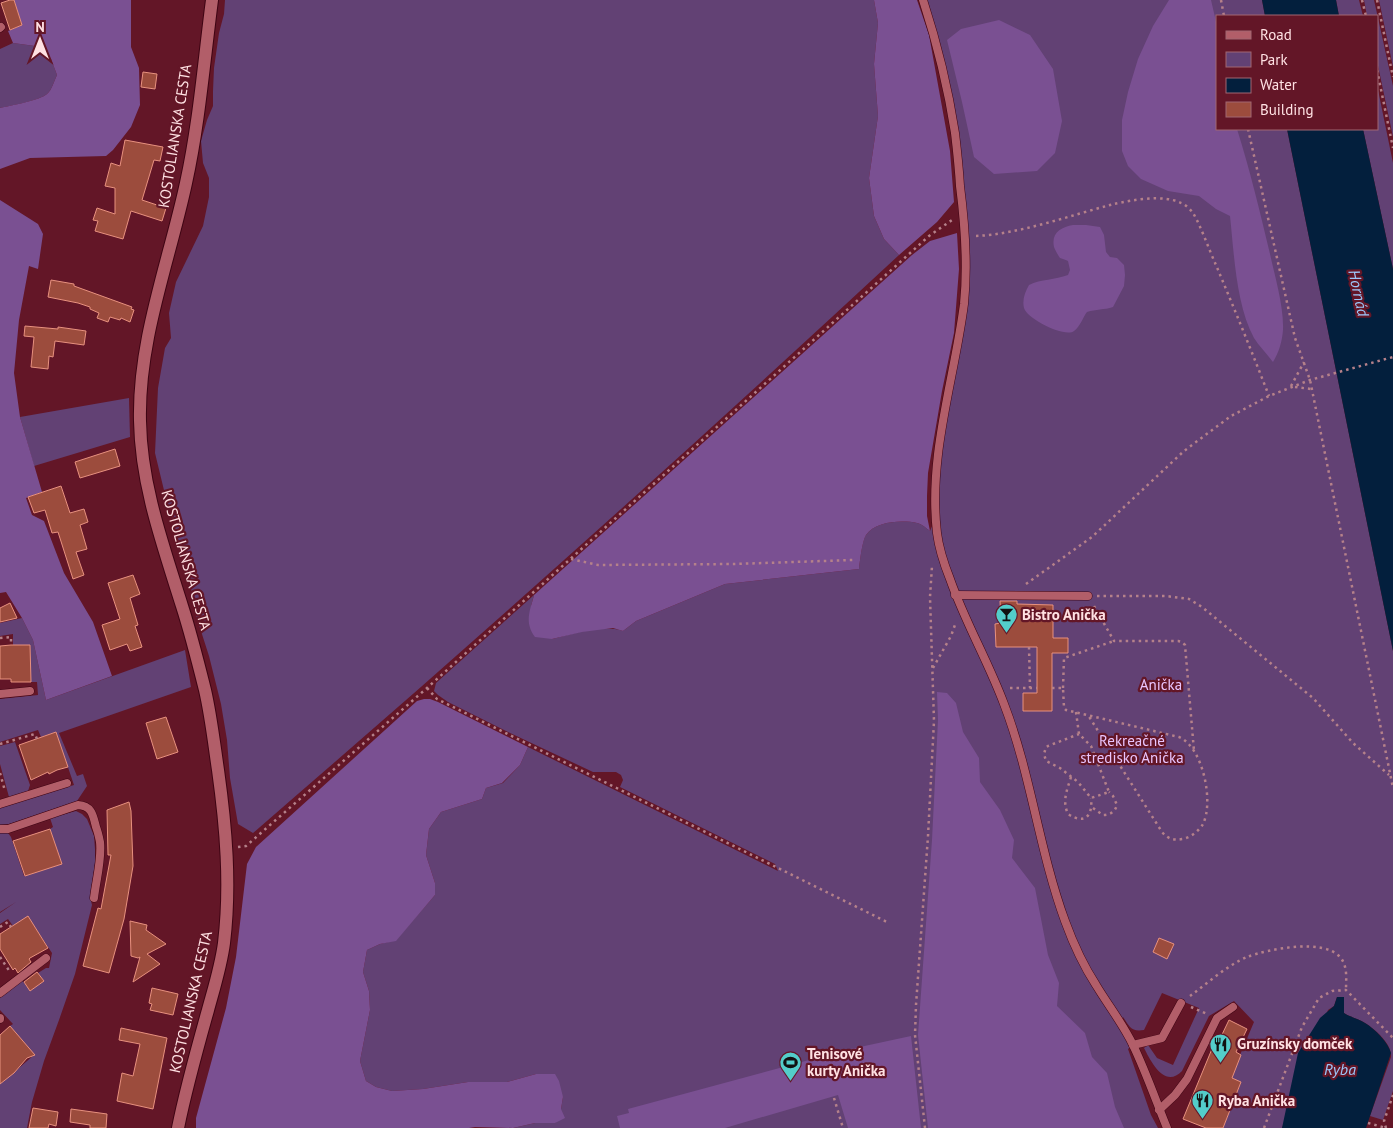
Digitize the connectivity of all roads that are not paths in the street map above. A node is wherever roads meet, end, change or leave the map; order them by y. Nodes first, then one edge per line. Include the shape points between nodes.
1 (212, 0) edge
2 (924, 0) edge
3 (955, 595) junction
4 (1088, 596) road end
5 (30, 691) dead end
6 (0, 694) edge
7 (67, 783) dead end
8 (4, 803) edge
9 (0, 829) edge
10 (94, 898) dead end
11 (46, 958) dead end
12 (0, 993) edge
13 (1184, 1000) road end
14 (1233, 1006) dead end
15 (1133, 1045) junction
16 (1159, 1110) junction
17 (178, 1128) edge
18 (1166, 1128) edge

1 - 17 street, KOSTOLIANSKA CESTA via 187,181 148,336 140,394 141,450 147,486 206,694 227,848 224,943
2 - 3 lane via 955,132 965,235 964,304 936,463 936,517 941,552
3 - 4 lane
3 - 15 lane via 1000,692 1018,741 1043,852 1066,923 1094,984
5 - 6 lane
7 - 8 lane
9 - 10 lane via 78,805 90,809 100,841
11 - 12 lane
13 - 15 lane via 1162,1038
14 - 16 lane via 1217,1018 1187,1079
15 - 16 lane
16 - 18 lane

